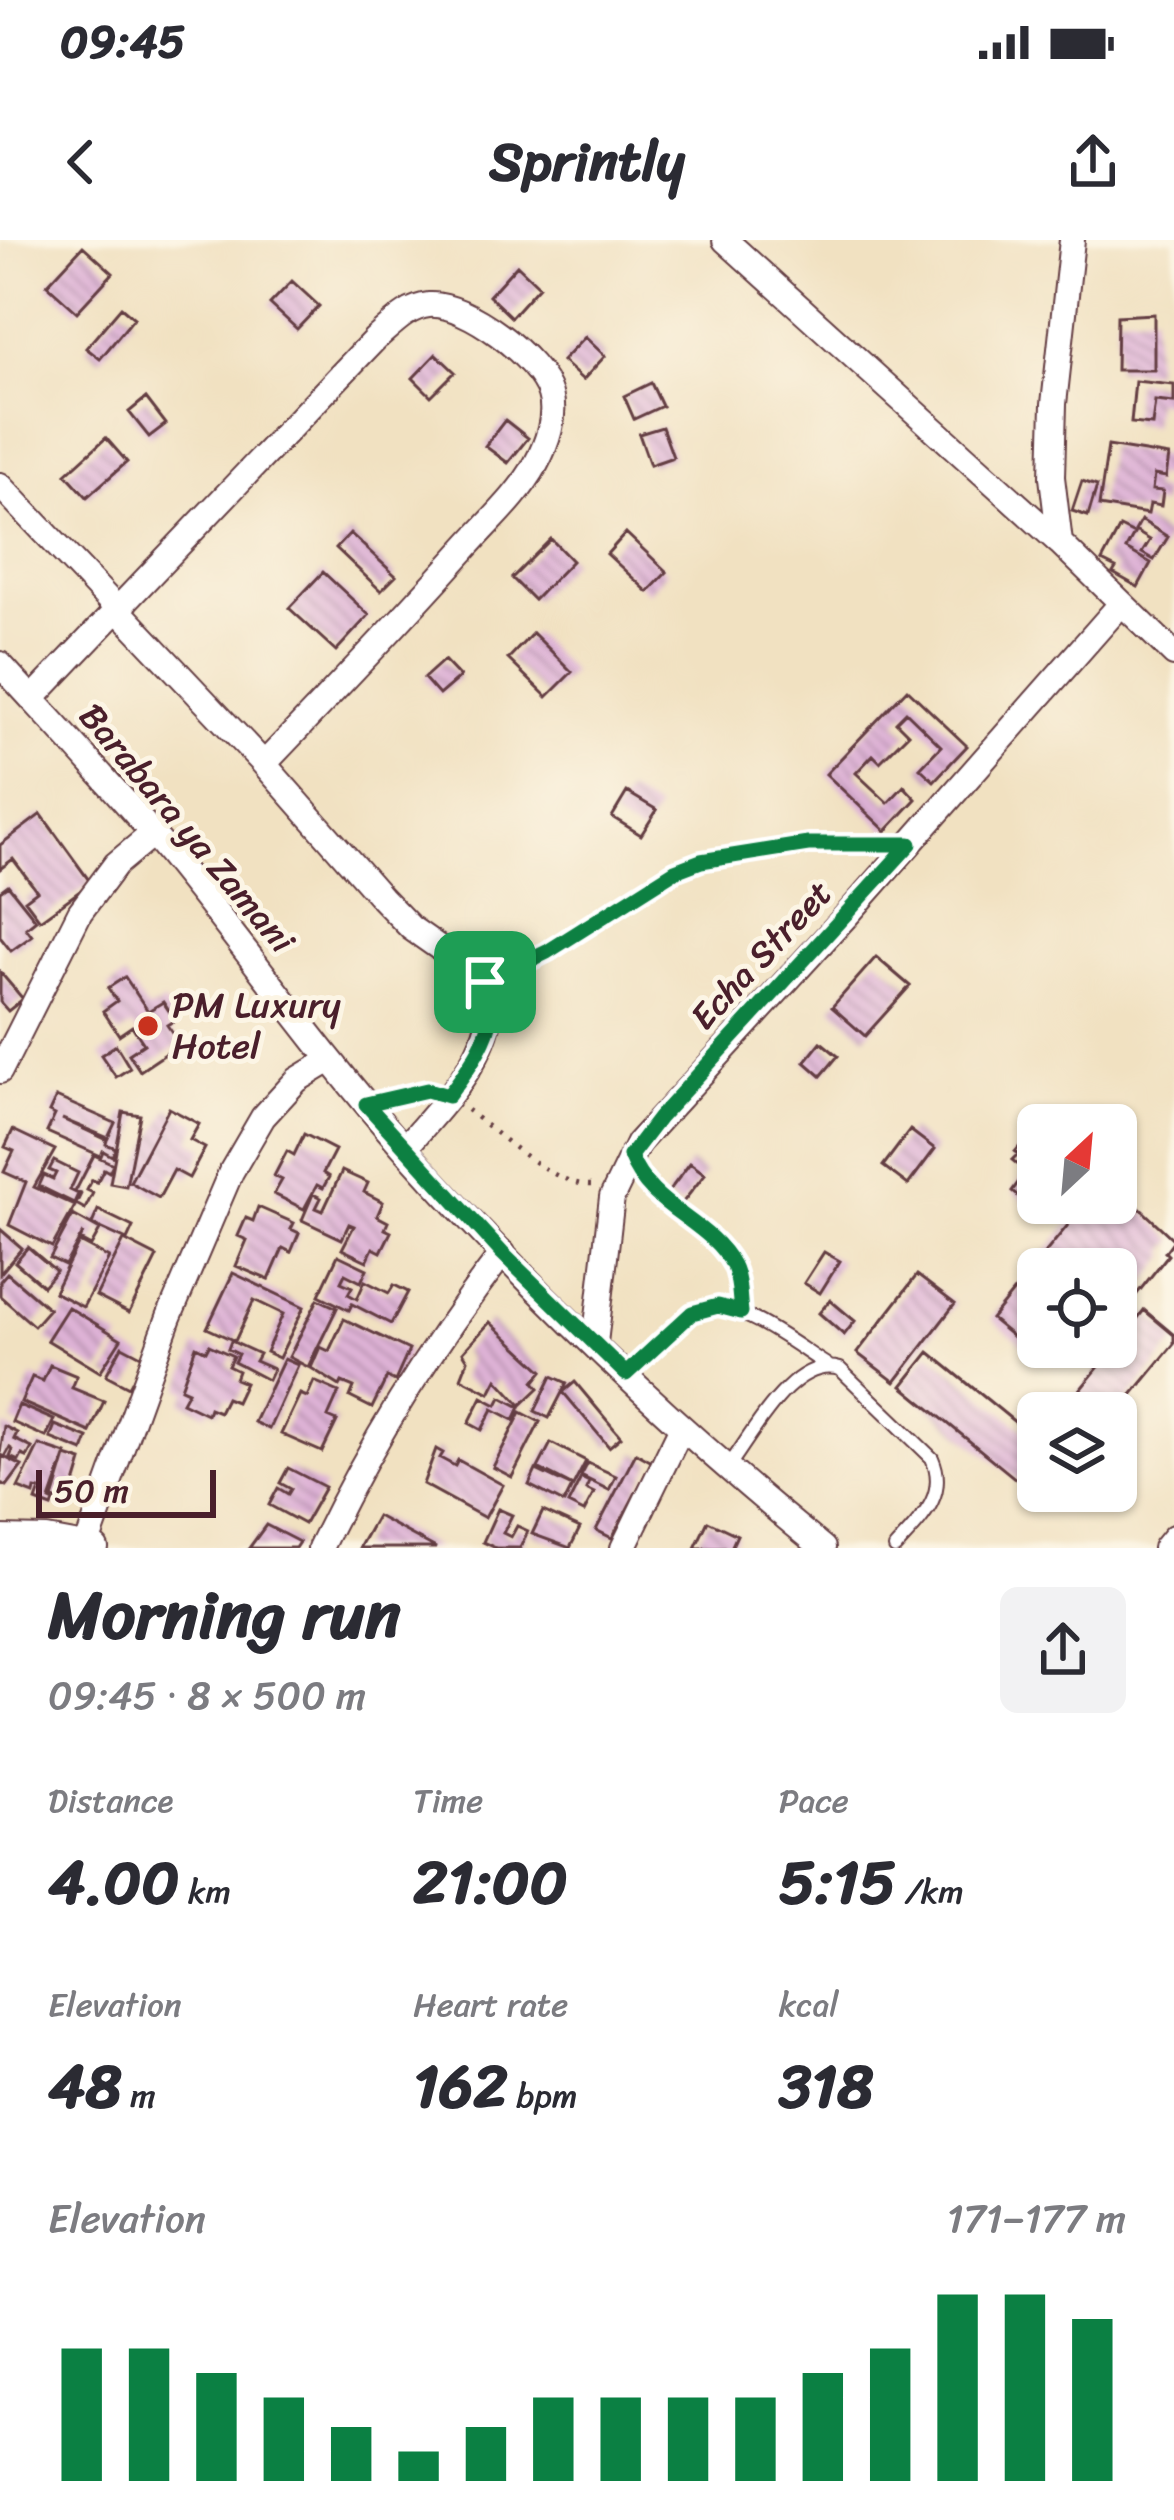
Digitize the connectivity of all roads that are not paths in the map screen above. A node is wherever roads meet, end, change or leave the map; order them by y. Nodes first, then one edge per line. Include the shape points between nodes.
1 (725, 240) edge
2 (1072, 240) edge
3 (0, 485) edge
4 (1060, 543) junction
5 (1120, 605) junction
6 (116, 608) junction
7 (1174, 655) edge
8 (0, 664) edge
9 (32, 699) junction
10 (264, 764) junction
11 (152, 834) junction
12 (330, 1060) junction
13 (0, 1071) edge
14 (405, 1148) junction
15 (502, 1253) junction
16 (595, 1342) junction
17 (827, 1365) junction
18 (626, 1374) junction
19 (681, 1429) junction
20 (727, 1470) junction
21 (1174, 1537) edge
22 (0, 1538) edge
23 (92, 1546) edge
24 (320, 1548) edge
25 (623, 1548) edge
26 (823, 1548) edge
27 (895, 1548) edge
28 (1165, 1548) edge

1 - 4 street
2 - 4 street via 1054,404
3 - 6 street
4 - 5 street
5 - 7 street
5 - 16 street, Echa Street via 627,1161 607,1227
6 - 9 street
6 - 10 street
6 - 10 street via 406,314 449,307 519,352 552,398 535,468
8 - 9 street, Barabara ya Zamani
9 - 11 street, Barabara ya Zamani
10 - 14 street via 411,928 485,982 492,1006 470,1067
11 - 12 street, Barabara ya Zamani
11 - 13 street via 116,864 80,912
12 - 14 street, Barabara ya Zamani
12 - 23 street via 263,1117 231,1172 170,1317
14 - 15 street, Barabara ya Zamani
15 - 16 street, Barabara ya Zamani
15 - 24 street via 400,1398
16 - 18 street, Barabara ya Zamani
17 - 18 lane via 718,1306 692,1313
17 - 20 lane via 805,1370 788,1387
17 - 27 lane via 850,1377 940,1475 926,1514
18 - 19 street, Barabara ya Zamani
19 - 20 street, Barabara ya Zamani
19 - 25 street
20 - 26 street, Barabara ya Zamani
21 - 28 street
22 - 23 street

